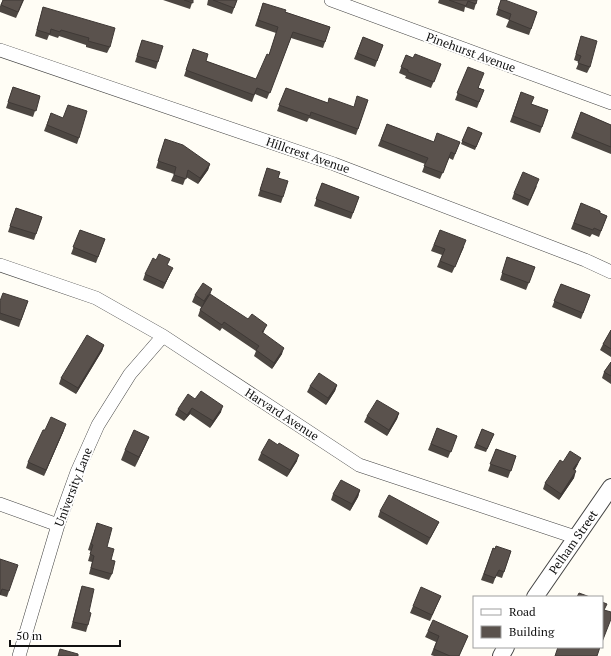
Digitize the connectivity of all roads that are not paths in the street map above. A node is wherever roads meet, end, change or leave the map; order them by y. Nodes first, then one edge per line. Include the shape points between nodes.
1 (331, 0) edge
2 (0, 50) edge
3 (611, 103) edge
4 (0, 265) edge
5 (611, 272) edge
6 (163, 336) junction
7 (611, 487) edge
8 (0, 504) edge
9 (58, 525) junction
10 (575, 537) junction
11 (536, 596) edge
12 (19, 656) edge

1 - 3 street, Pinehurst Avenue
2 - 5 street, Hillcrest Avenue via 334,164
4 - 6 street, Harvard Avenue via 96,298
6 - 9 street, University Lane via 130,374 98,425 77,472
6 - 10 street, Harvard Avenue via 359,465
7 - 10 street, Pelham Street
8 - 9 street
9 - 12 street, University Lane
10 - 11 street, Pelham Street

